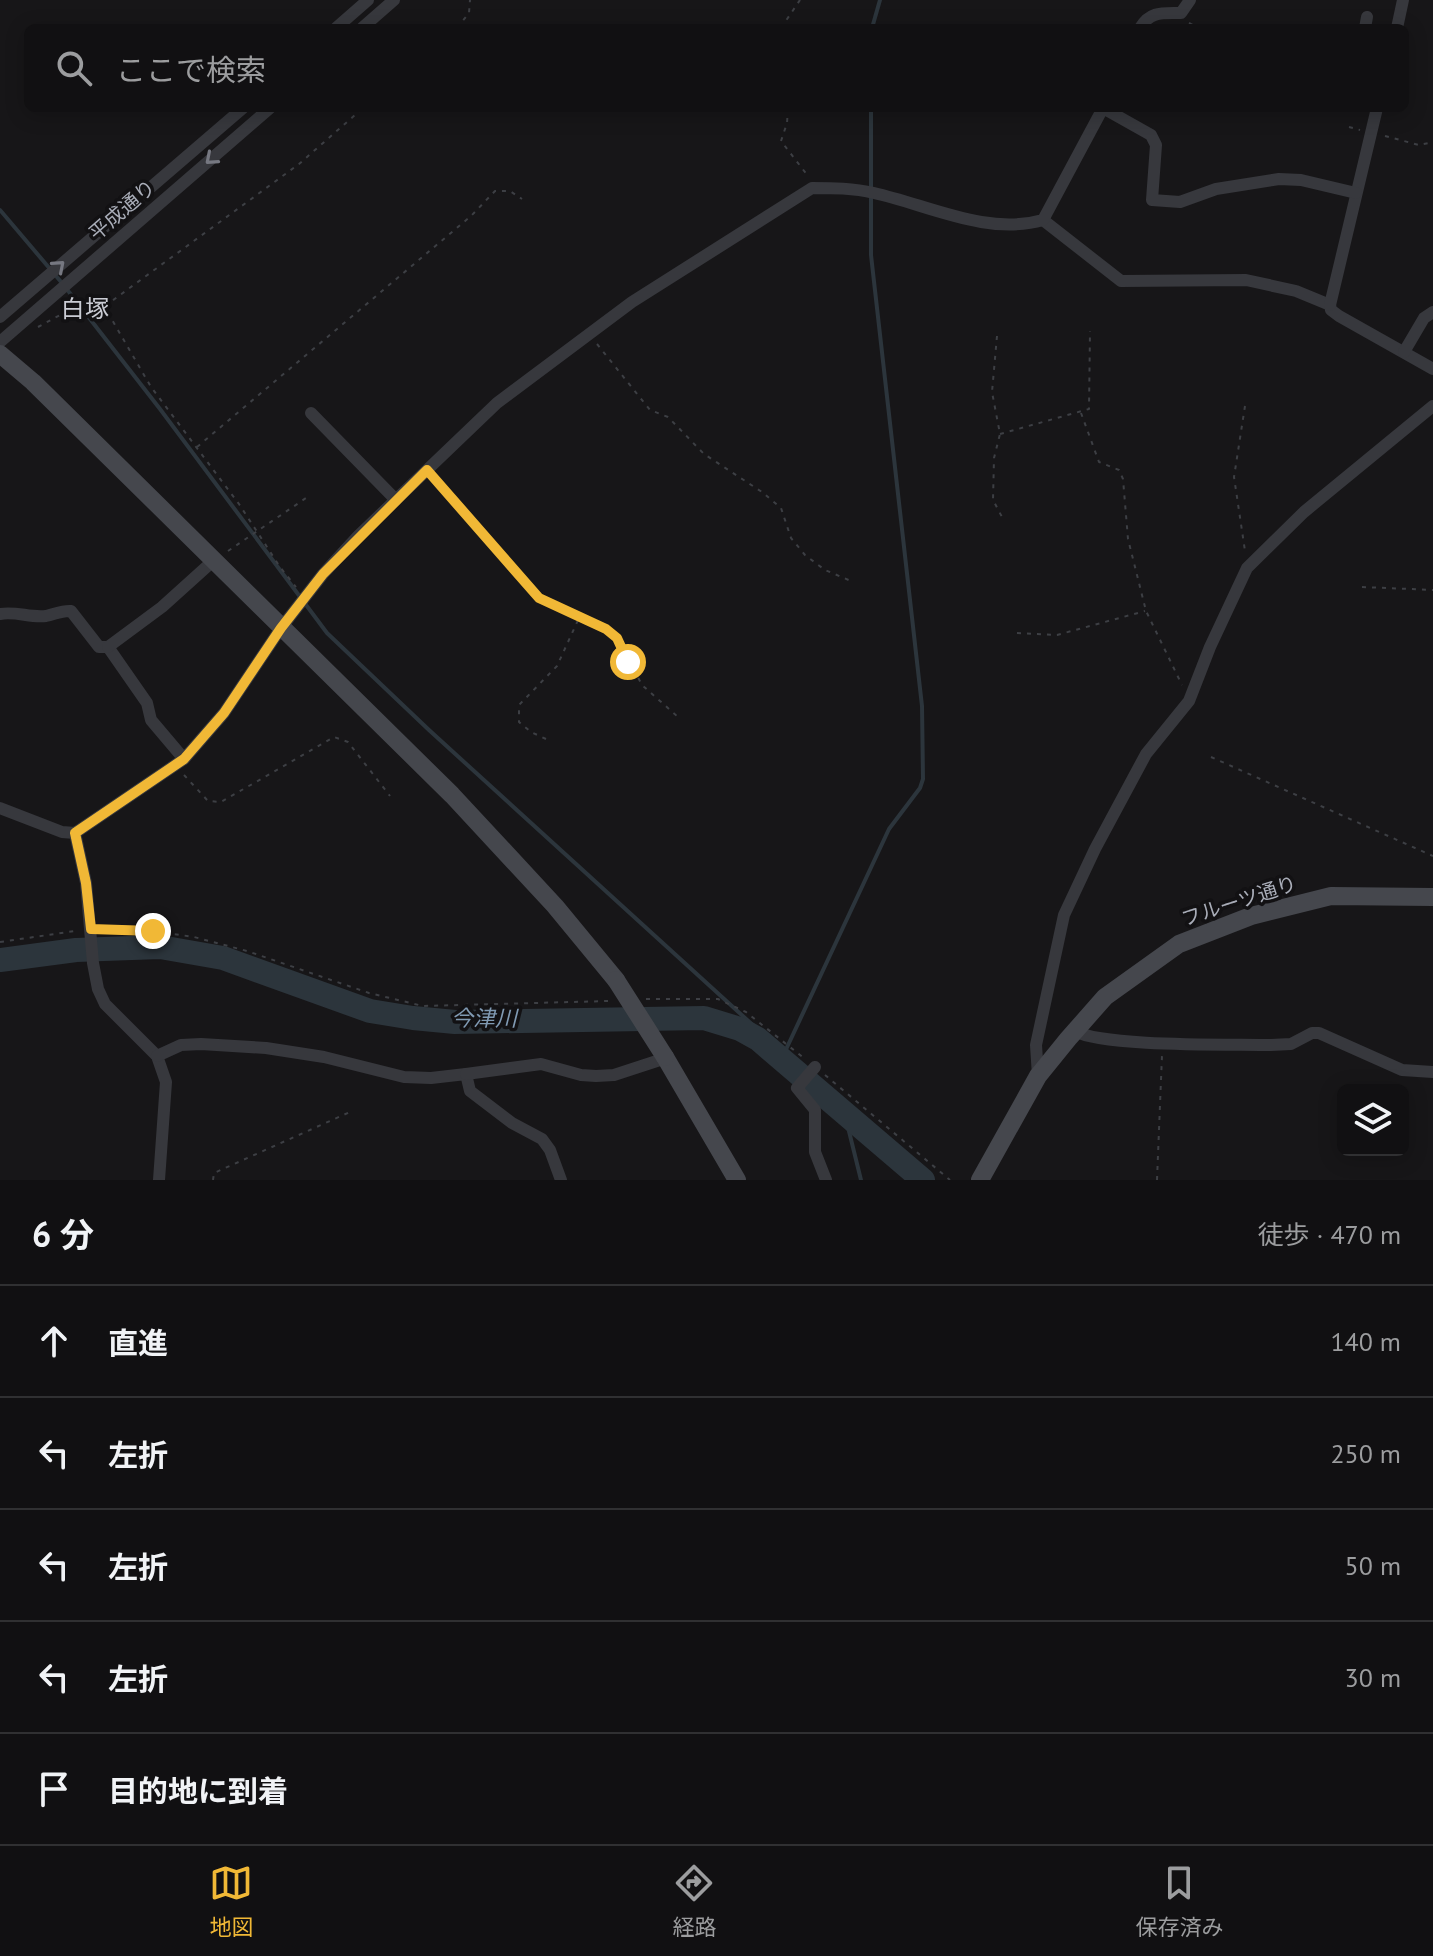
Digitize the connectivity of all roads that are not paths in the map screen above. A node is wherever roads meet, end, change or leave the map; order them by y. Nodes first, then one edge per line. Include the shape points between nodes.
1 (368, 0) edge
2 (394, 0) edge
3 (1190, 0) edge
4 (1403, 0) edge
5 (341, 24) edge
6 (367, 24) edge
7 (1142, 24) edge
8 (1398, 24) edge
9 (238, 112) edge
10 (265, 112) edge
11 (1101, 112) edge
12 (1110, 112) edge
13 (1376, 112) edge
14 (1356, 193) junction
15 (1043, 220) junction
16 (1330, 305) junction
17 (1433, 312) edge
18 (0, 317) edge
19 (0, 342) edge
20 (1404, 352) junction
21 (0, 354) edge
22 (1433, 369) edge
23 (1433, 406) edge
24 (311, 413) dead end
25 (396, 500) junction
26 (213, 561) junction
27 (0, 614) edge
28 (281, 628) junction
29 (108, 647) junction
30 (179, 762) junction
31 (3, 814) edge
32 (75, 833) junction
33 (1433, 897) edge
34 (1075, 1031) junction
35 (157, 1056) junction
36 (666, 1058) junction
37 (815, 1067) road end
38 (1433, 1072) edge
39 (466, 1074) junction
40 (1038, 1076) junction
41 (159, 1180) edge
42 (561, 1180) edge
43 (737, 1180) edge
44 (826, 1180) edge
45 (980, 1180) edge

1 - 5 street
2 - 6 street
3 - 7 street via 1181,13 1152,14
4 - 8 street
18 -> 9 street, 平成通り
10 -> 19 street, 平成通り
11 - 15 street
12 - 14 street via 1151,135 1156,145 1152,200 1180,202 1216,189 1279,179
13 - 14 street
14 - 16 street
15 - 16 street via 1121,281 1246,280
15 - 25 street via 985,223 873,193 812,188 589,333 497,403
16 - 20 street via 1339,316
17 - 20 street
20 - 22 street
21 - 26 street
23 - 40 street via 1304,512 1247,568 1189,701 1146,754 1064,915 1036,1045
24 - 25 street
25 - 28 street via 323,574
26 - 28 street
26 - 29 street
27 - 29 street via 48,616 68,609 99,647
28 - 30 street via 224,713
28 - 36 street, bridge via 452,795 555,906 616,980
29 - 30 street
30 - 32 street
31 - 32 street
32 - 35 street via 98,989 105,1004
33 - 34 street, フルーツ通り via 1331,896 1251,916 1179,944 1105,997
34 - 38 street via 1085,1037 1271,1045 1319,1033 1402,1070
34 - 40 street, フルーツ通り
35 - 39 street via 181,1045 201,1044 324,1057 404,1077
35 - 41 street via 166,1082
36 - 39 street via 614,1075 581,1075 541,1064
36 - 43 street
37 - 44 street via 797,1088 815,1110 815,1152
39 - 42 street via 470,1091 542,1139
40 - 45 street, フルーツ通り

